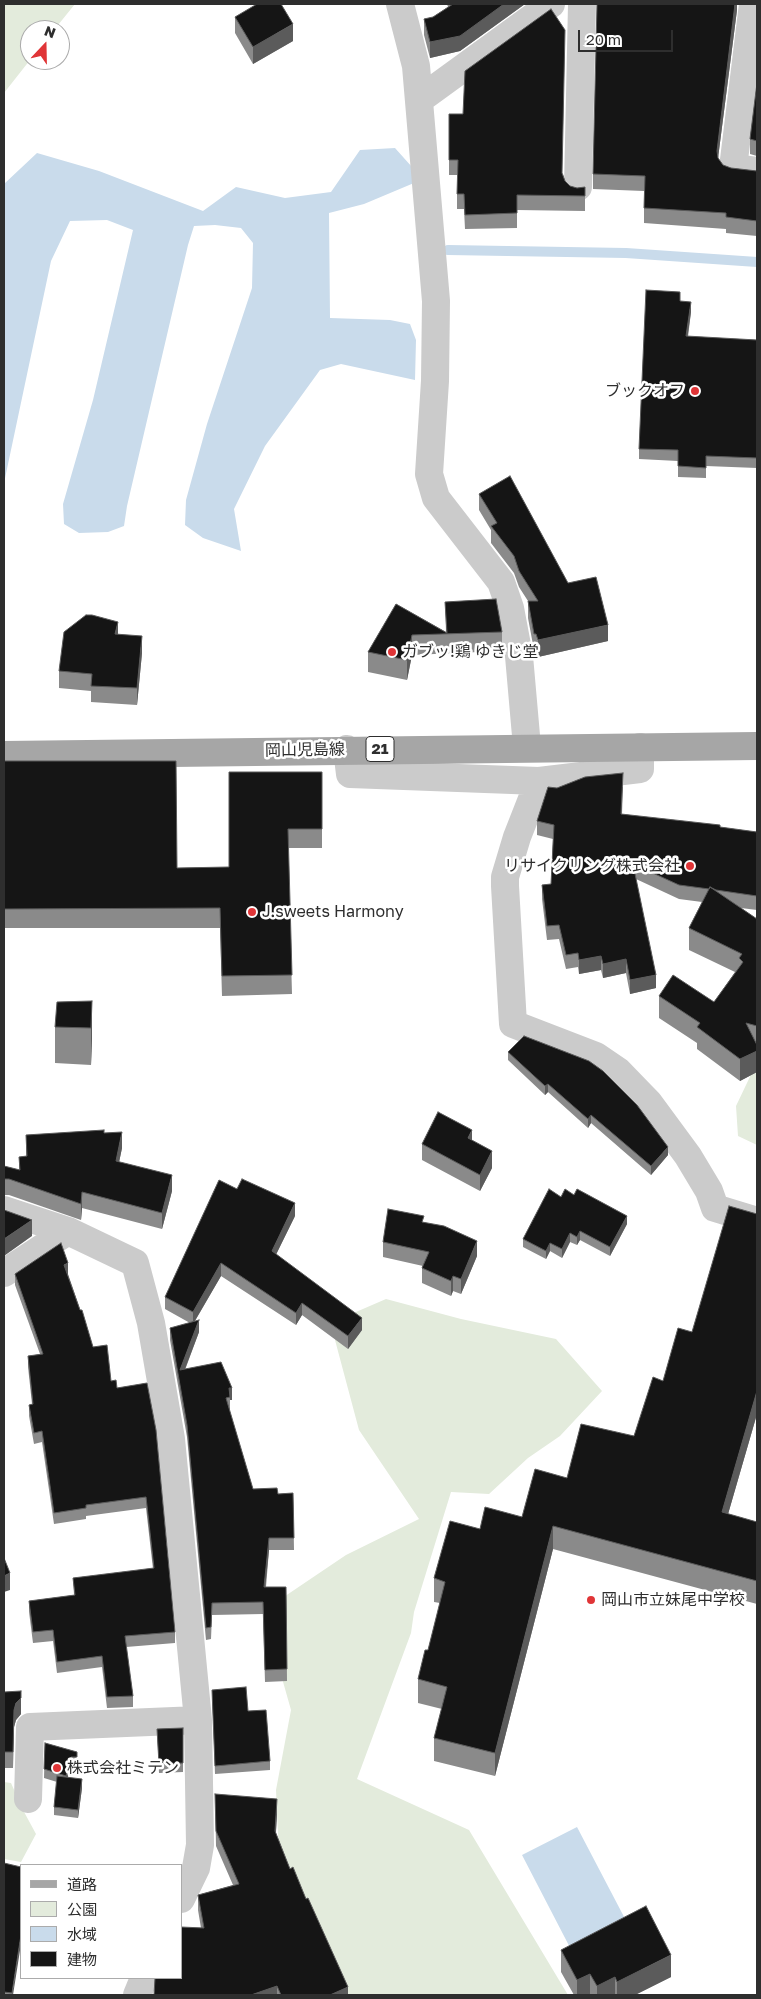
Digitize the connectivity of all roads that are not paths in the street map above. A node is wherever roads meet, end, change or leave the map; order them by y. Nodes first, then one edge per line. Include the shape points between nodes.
1 (400, 4) edge
2 (551, 4) edge
3 (582, 4) edge
4 (753, 4) edge
5 (419, 100) junction
6 (757, 171) edge
7 (578, 187) edge
8 (757, 746) edge
9 (527, 747) junction
10 (640, 747) junction
11 (347, 749) junction
12 (4, 755) edge
13 (538, 781) junction
14 (4, 1210) edge
15 (757, 1221) edge
16 (68, 1231) junction
17 (4, 1273) edge
18 (198, 1720) junction
19 (28, 1800) dead end
20 (182, 1897) edge
21 (144, 1979) edge
22 (137, 1995) edge

1 - 5 street via 416,66
2 - 5 street
3 - 7 street
4 - 6 street via 733,168
5 - 9 street via 436,300 429,474 436,498 501,582 510,608 519,656
8 - 10 main road, 岡山児島線 / 21
9 - 10 main road, 岡山児島線 / 21
9 - 11 main road, 岡山児島線 / 21
10 - 13 street via 640,769
11 - 12 main road, 岡山児島線 / 21
11 - 13 street via 350,774
13 - 15 street via 517,837 504,886 513,1024 596,1056 618,1071 650,1104 688,1156 709,1191 715,1208
14 - 16 street
16 - 17 street
16 - 18 street via 135,1263 151,1323 171,1439
18 - 19 street via 30,1727
18 - 20 street via 200,1845 196,1868
21 - 22 street

